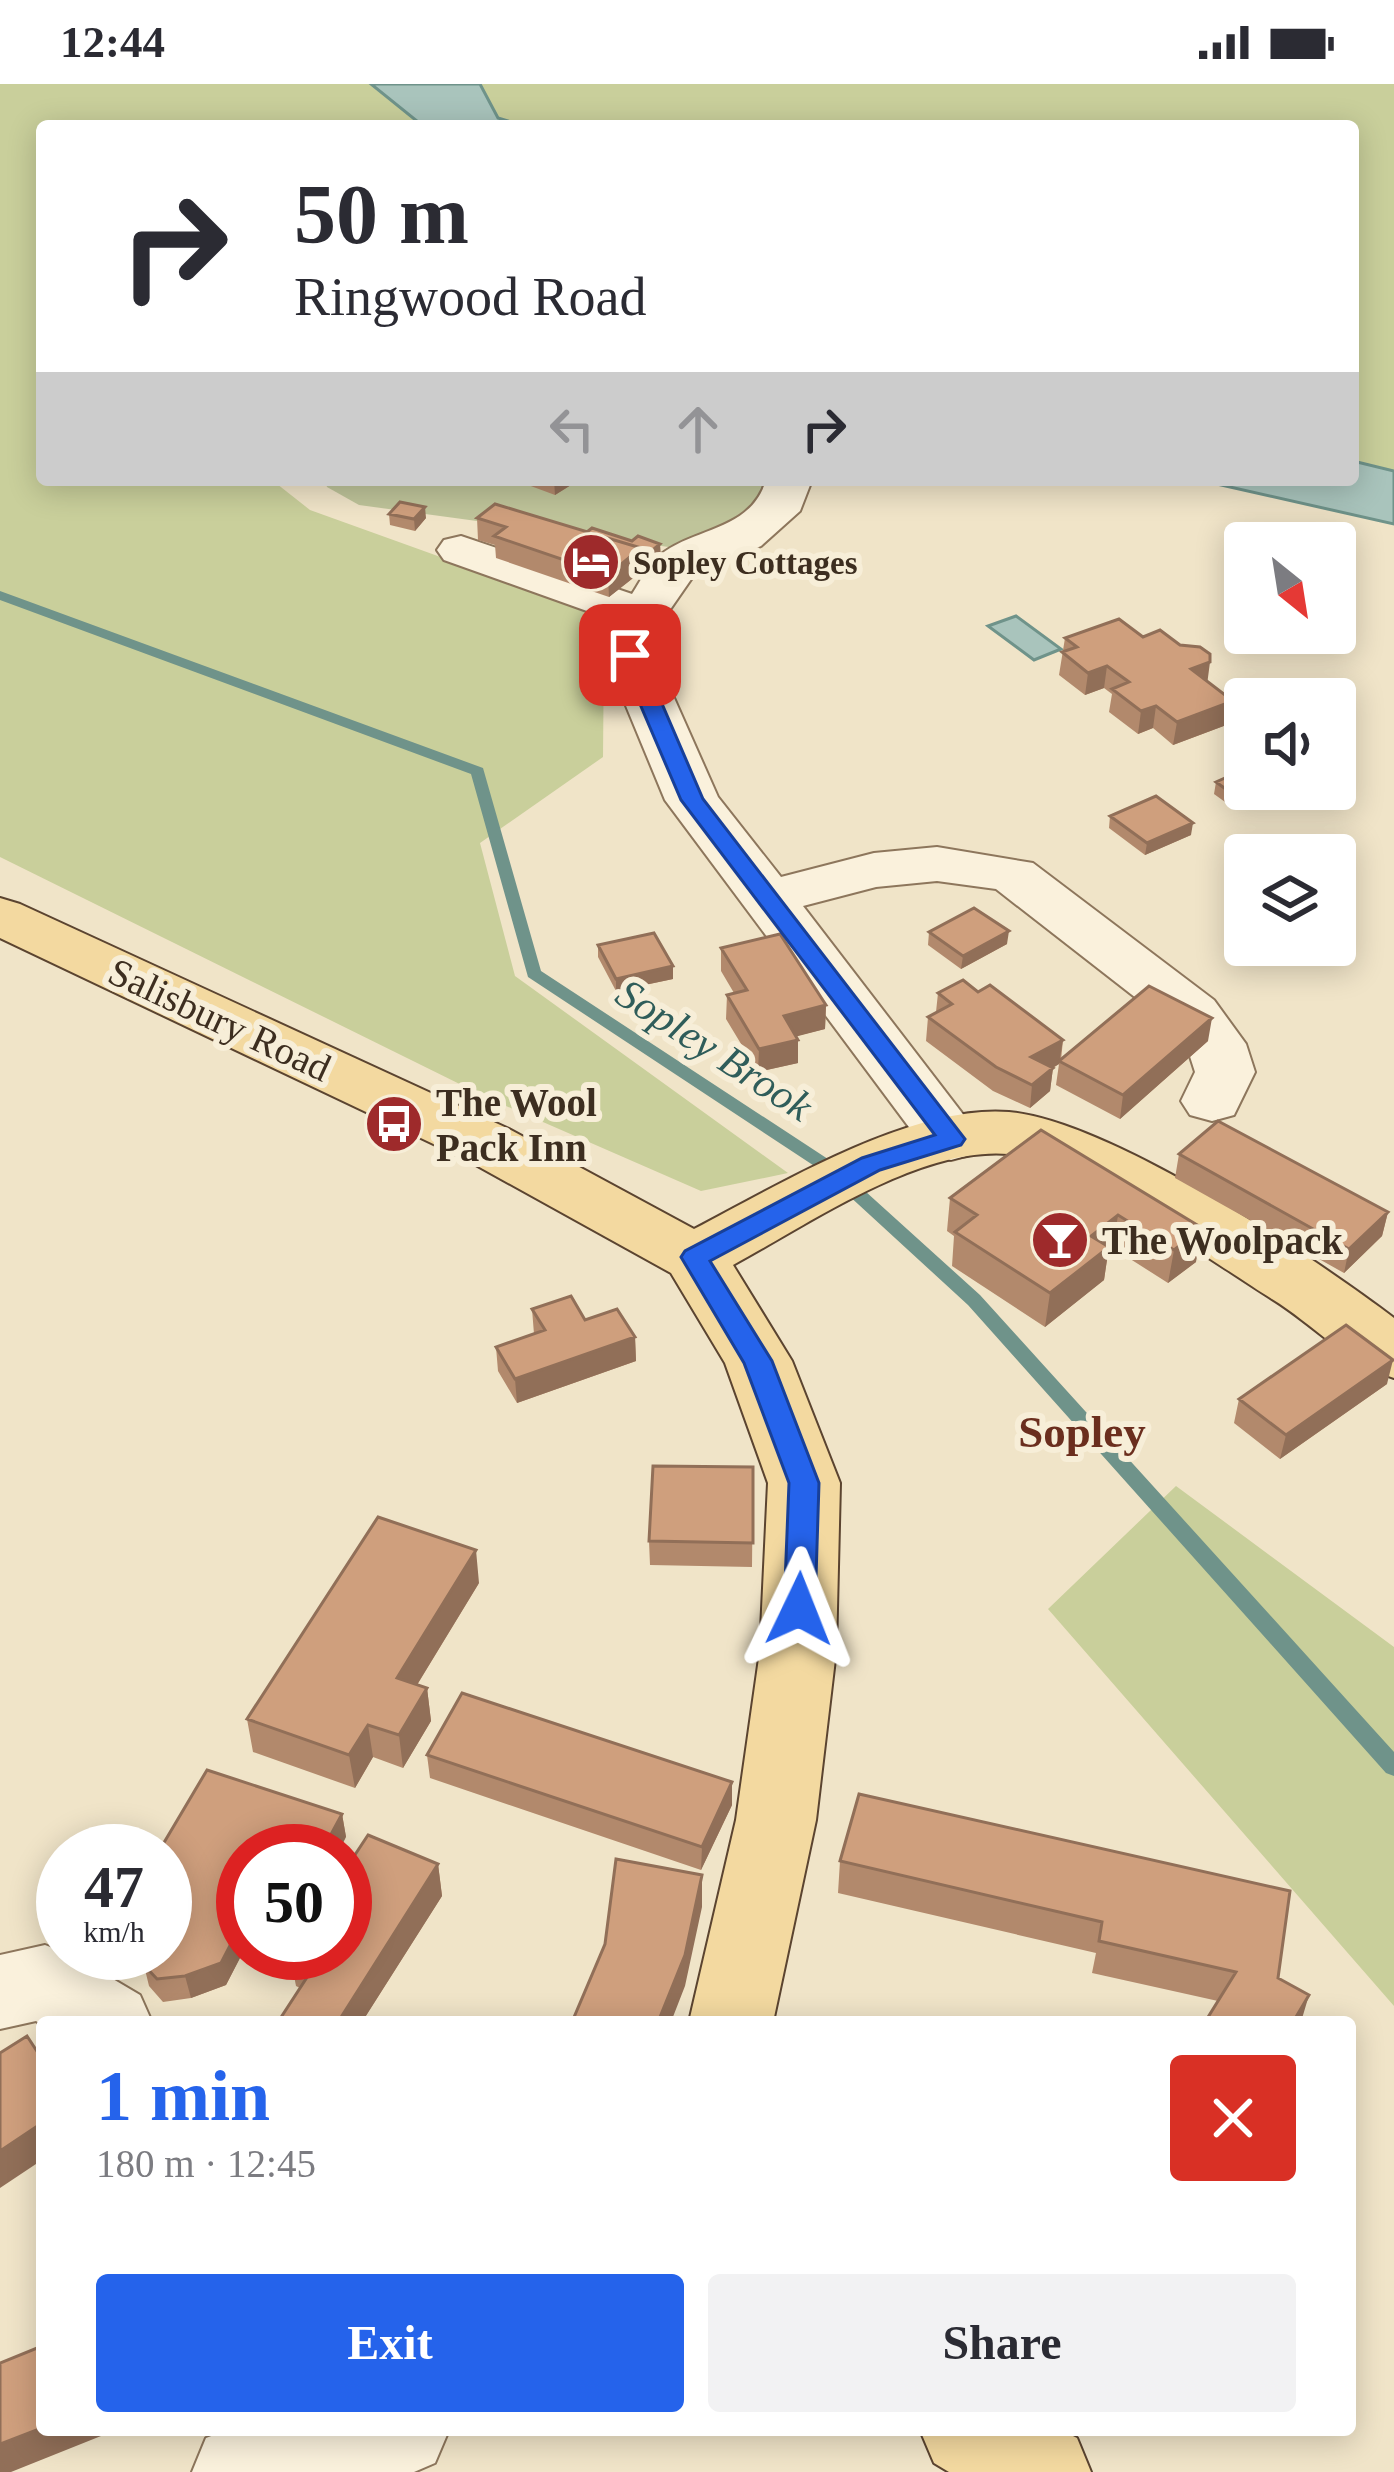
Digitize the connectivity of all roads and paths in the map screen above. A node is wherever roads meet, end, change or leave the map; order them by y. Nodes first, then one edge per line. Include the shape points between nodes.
1 (787, 486) edge
2 (461, 550) dead end
3 (642, 614) junction
4 (768, 898) junction
5 (0, 916) edge
6 (1212, 1101) dead end
7 (952, 1139) junction
8 (694, 1257) junction
9 (1394, 1353) edge
10 (0, 1992) edge
11 (100, 2016) edge
12 (732, 2016) edge
13 (379, 2436) edge
14 (978, 2436) edge
15 (240, 2472) edge
16 (1043, 2472) edge

1 - 3 street via 783,501 744,536 677,565
2 - 3 street
3 - 4 street via 630,655 692,800
4 - 6 street via 937,864 1013,875 1193,1013 1226,1072
4 - 7 street
5 - 8 main road, Salisbury Road via 487,1144
7 - 8 main road via 871,1164
7 - 9 main road via 1009,1133 1066,1148 1323,1299
8 - 12 main road via 758,1361 804,1483 798,1651 776,1820
10 - 11 street via 45,1982
13 - 15 street
14 - 16 main road

